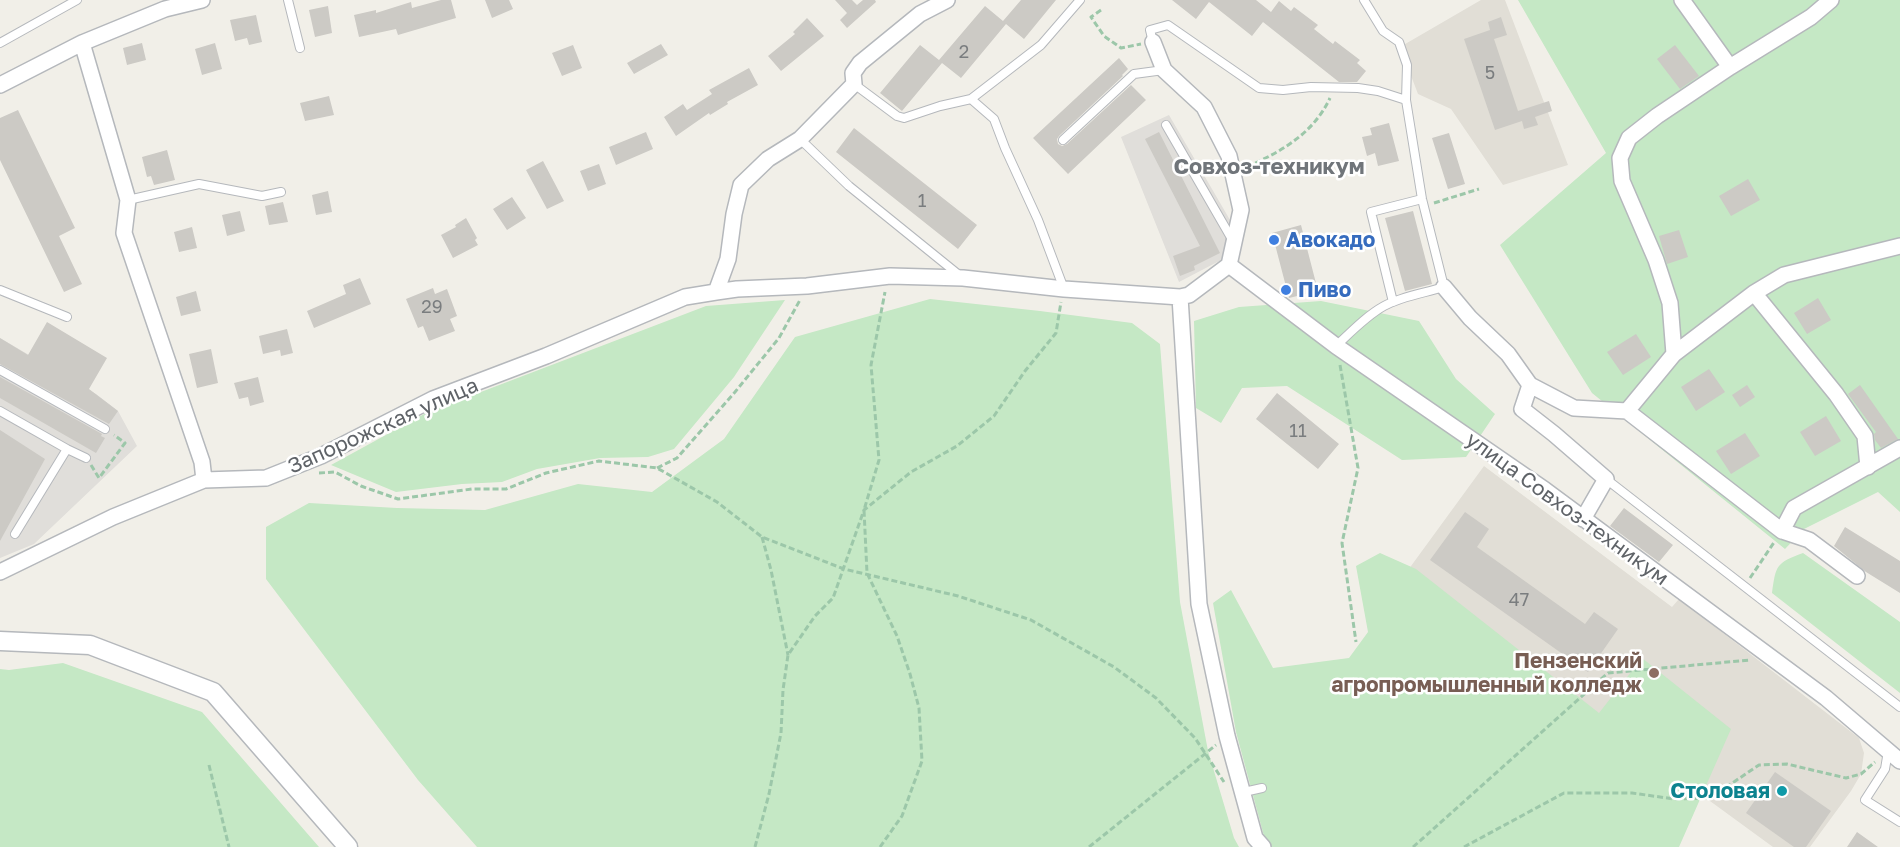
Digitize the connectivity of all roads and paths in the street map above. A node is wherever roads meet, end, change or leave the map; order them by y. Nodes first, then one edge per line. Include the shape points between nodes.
1 (77, 0) edge
2 (202, 0) edge
3 (288, 0) edge
4 (947, 0) edge
5 (1080, 0) edge
6 (1364, 0) edge
7 (1682, 0) edge
8 (1831, 0) edge
9 (1101, 10) dead end
10 (1153, 42) junction
11 (82, 43) junction
12 (0, 44) edge
13 (300, 48) dead end
14 (1730, 67) junction
15 (1164, 70) junction
16 (854, 84) junction
17 (0, 85) edge
18 (1334, 89) junction
19 (971, 99) junction
20 (1406, 100) junction
21 (1166, 125) dead end
22 (800, 139) junction
23 (1063, 140) dead end
24 (1232, 170) junction
25 (1479, 189) dead end
26 (281, 192) dead end
27 (128, 200) junction
28 (1423, 202) junction
29 (1234, 244) junction
30 (1900, 246) edge
31 (1229, 265) junction
32 (888, 277) junction
33 (963, 278) junction
34 (807, 286) junction
35 (1444, 287) junction
36 (1064, 289) junction
37 (0, 290) edge
38 (716, 292) junction
39 (1754, 293) junction
40 (1180, 297) junction
41 (1393, 302) junction
42 (67, 317) dead end
43 (1336, 346) junction
44 (1674, 354) junction
45 (0, 370) edge
46 (1530, 385) junction
47 (0, 411) edge
48 (1627, 411) junction
49 (105, 429) joint
50 (1900, 448) edge
51 (67, 449) junction
52 (86, 458) joint
53 (1868, 467) junction
54 (657, 468) junction
55 (312, 474) dead end
56 (1605, 479) junction
57 (204, 480) junction
58 (864, 510) junction
59 (1584, 519) junction
60 (1782, 531) junction
61 (15, 534) dead end
62 (762, 537) junction
63 (1771, 547) dead end
64 (844, 569) junction
65 (0, 572) edge
66 (867, 573) junction
67 (1857, 576) dead end
68 (1744, 587) junction
69 (0, 641) edge
70 (1356, 642) dead end
71 (788, 655) junction
72 (1772, 658) junction
73 (1900, 707) edge
74 (1227, 736) junction
75 (1205, 754) junction
76 (1894, 756) edge
77 (209, 765) dead end
78 (1262, 788) dead end
79 (1243, 793) junction
80 (1900, 822) edge
81 (229, 847) edge
82 (348, 847) edge
83 (755, 847) edge
84 (880, 847) edge
85 (1089, 847) edge
86 (1263, 847) edge
87 (1413, 847) edge
88 (1464, 847) edge

1 - 12 lane
2 - 11 street via 165,9
3 - 13 lane
4 - 16 street via 920,15 860,63 853,73
5 - 19 lane via 1041,45
6 - 20 lane via 1383,31 1399,42 1407,65
7 - 14 street
8 - 14 street via 1811,17
9 - 10 path via 1091,17 1104,36 1121,48
10 - 15 street
10 - 18 lane via 1150,30 1168,25 1259,88
11 - 17 street
11 - 27 street
14 - 44 street via 1629,138 1620,158 1622,181 1670,303
15 - 23 lane via 1134,74
15 - 24 street via 1204,107
16 - 19 lane via 904,118
16 - 22 street
18 - 20 lane via 1378,91
18 - 24 path via 1324,112 1306,132 1265,159
19 - 36 lane via 994,118
20 - 28 lane
21 - 29 lane
22 - 33 lane via 849,186
22 - 38 street via 768,159 741,185 728,259
24 - 29 street via 1241,210
25 - 28 path
26 - 27 lane via 262,196 199,184
27 - 57 street via 124,233 202,462
28 - 35 lane
28 - 41 lane via 1371,212
29 - 31 street
30 - 39 street via 1784,275
31 - 40 street via 1189,295
31 - 43 street, улица Совхоз-техникум
32 - 33 street, Запорожская улица
32 - 34 street, Запорожская улица
32 - 58 path via 871,364 879,460
33 - 36 street, Запорожская улица
34 - 38 street, Запорожская улица
34 - 54 path via 779,338 735,392 677,458
35 - 41 lane
35 - 46 street via 1508,354
36 - 40 street, Запорожская улица
36 - 58 path via 1056,333 994,416 957,446 911,472
37 - 42 lane
38 - 57 street, Запорожская улица via 685,297 433,399 321,456 266,478
39 - 44 street
39 - 53 street via 1865,436
40 - 74 street via 1199,604
41 - 43 lane
43 - 59 street, улица Совхоз-техникум
43 - 70 path via 1358,468 1342,543
44 - 48 street
45 - 49 lane
46 - 48 street via 1574,408
46 - 56 street via 1522,409
47 - 51 lane
48 - 60 street
49 - 52 path via 125,443 99,478
50 - 53 street
51 - 52 lane
51 - 61 lane
53 - 60 street via 1794,508
54 - 55 path via 599,461 546,473 506,489 472,489 398,499 335,472
54 - 62 path via 717,502
56 - 59 street
56 - 68 lane
57 - 65 street via 113,517
58 - 64 path
58 - 66 path
59 - 72 street, улица Совхоз-техникум
60 - 67 street via 1809,540
62 - 64 path
62 - 71 path
63 - 68 path
64 - 66 path
64 - 71 path via 833,598
66 - 75 path via 1031,620 1113,666 1156,698 1195,738
66 - 84 path via 910,674 919,708 922,761 902,816
68 - 73 lane
69 - 82 street via 90,645 213,692
71 - 83 path via 781,733
72 - 76 street, улица Совхоз-техникум
72 - 87 path via 1608,673
74 - 75 path
74 - 79 street
75 - 79 path via 1227,788
75 - 85 path
76 - 80 lane via 1865,800
76 - 88 path via 1846,778 1787,764 1759,765 1710,798 1564,792
77 - 81 path
78 - 79 lane
79 - 86 street via 1256,838

